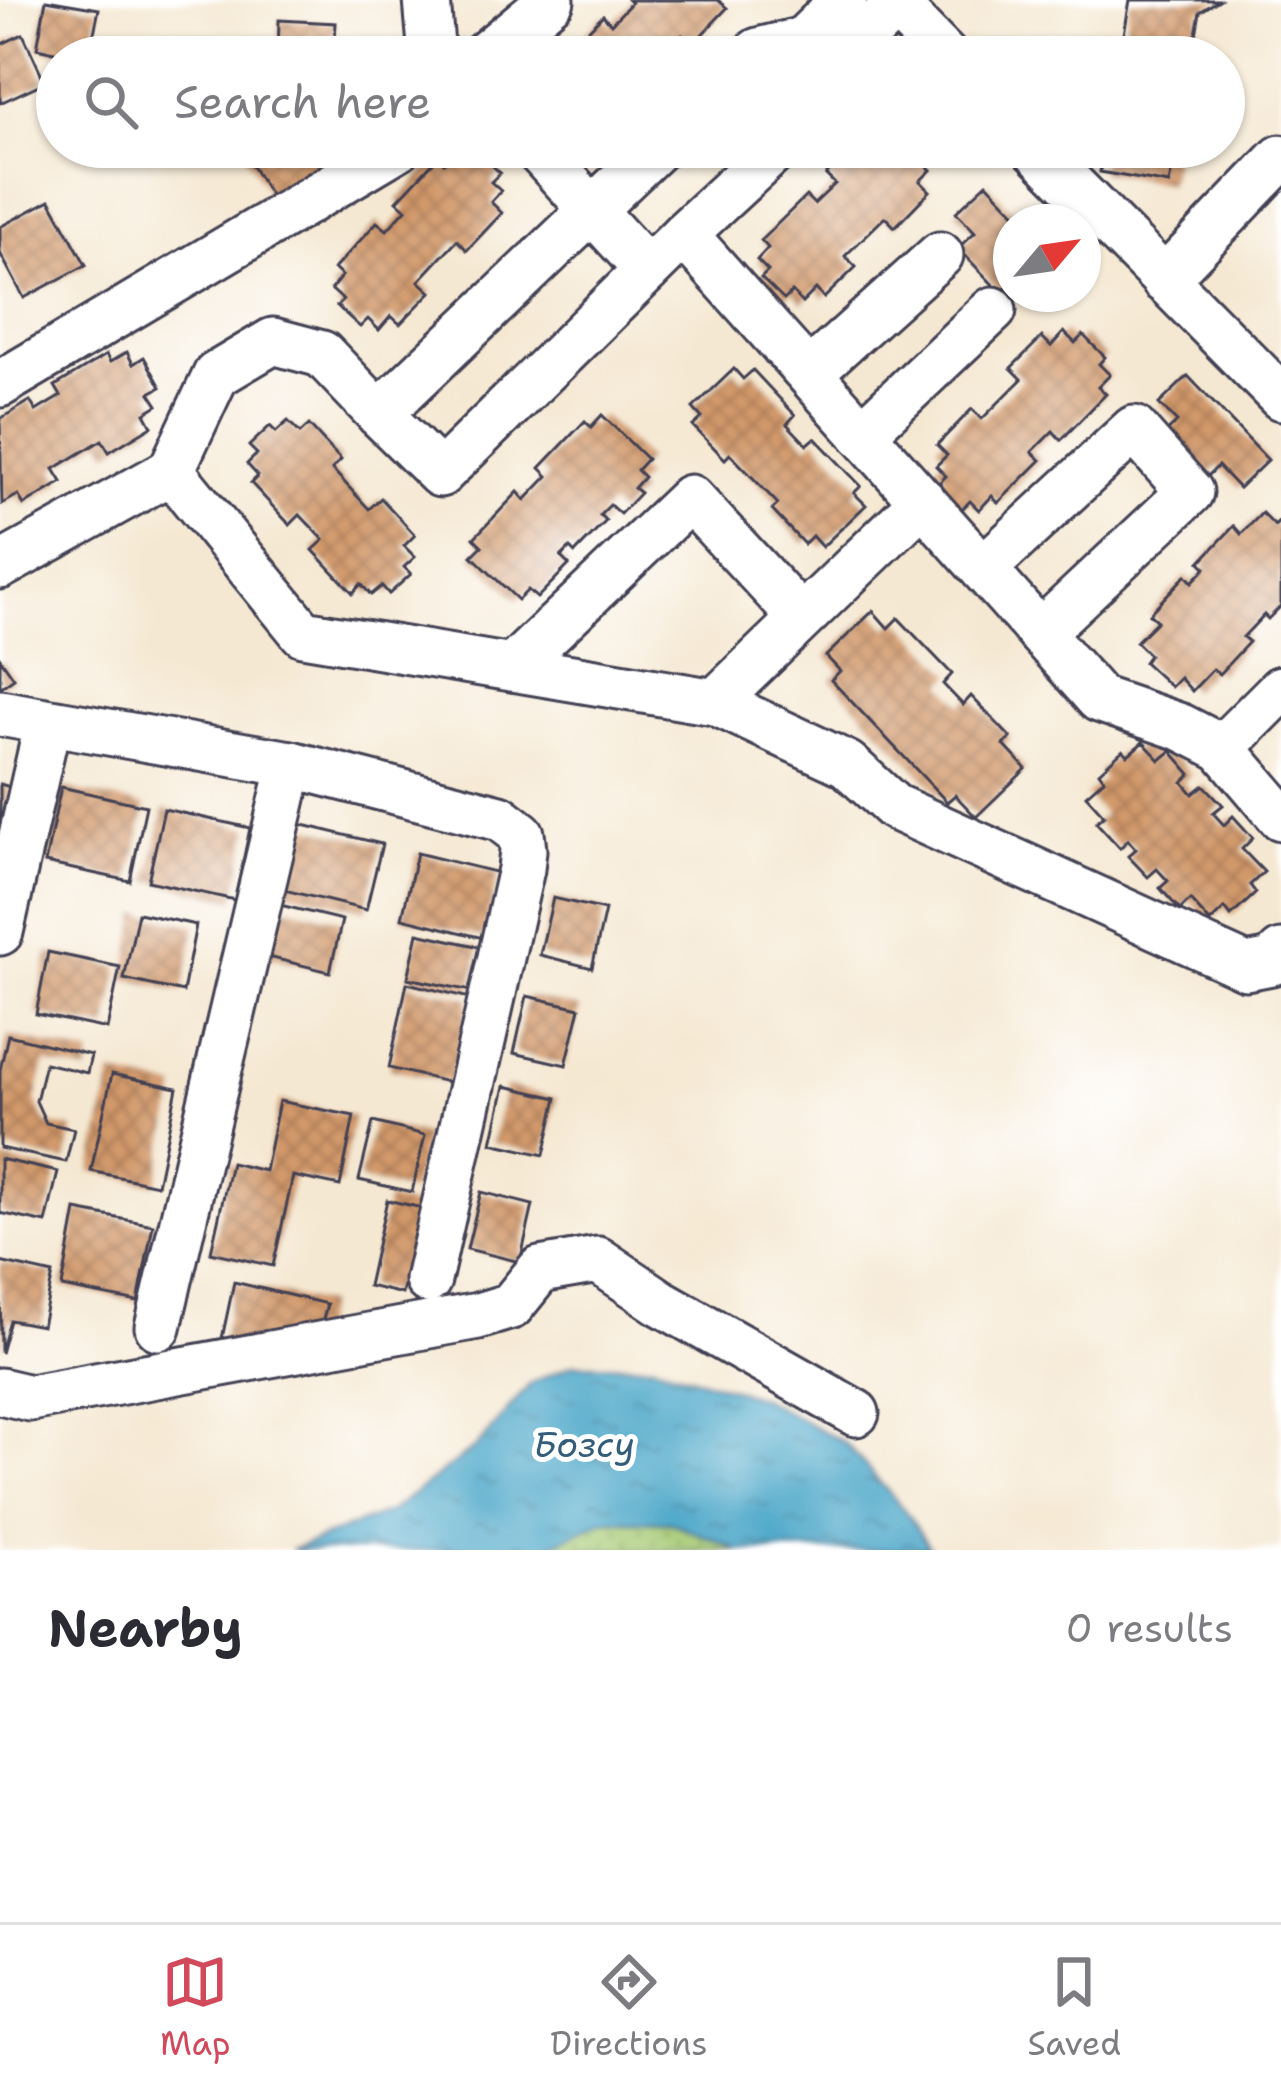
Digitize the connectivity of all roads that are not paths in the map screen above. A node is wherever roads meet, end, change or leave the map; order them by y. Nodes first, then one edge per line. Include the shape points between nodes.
1 (427, 0) edge
2 (551, 0) edge
3 (844, 0) edge
4 (893, 3) edge
5 (430, 36) edge
6 (507, 36) edge
7 (807, 36) edge
8 (862, 36) edge
9 (925, 36) edge
10 (1281, 158) edge
11 (364, 168) edge
12 (554, 168) edge
13 (636, 168) edge
14 (755, 168) edge
15 (1055, 168) edge
16 (592, 210) junction
17 (684, 234) junction
18 (940, 255) dead end
19 (647, 271) junction
20 (1164, 280) junction
21 (993, 310) dead end
22 (808, 374) junction
23 (0, 384) edge
24 (1281, 397) edge
25 (379, 414) junction
26 (862, 434) junction
27 (170, 471) junction
28 (923, 501) junction
29 (0, 566) edge
30 (983, 569) junction
31 (801, 619) junction
32 (1040, 633) junction
33 (512, 668) junction
34 (1281, 689) edge
35 (715, 702) junction
36 (0, 712) edge
37 (48, 722) junction
38 (1222, 748) junction
39 (291, 764) junction
40 (1277, 803) edge
41 (0, 932) edge
42 (1281, 953) edge
43 (428, 1280) dead end
44 (158, 1327) dead end
45 (0, 1391) edge
46 (856, 1413) dead end

1 - 5 street
2 - 6 street
3 - 7 street
4 - 8 street
4 - 9 street
10 - 20 street
11 - 23 street
12 - 16 street
13 - 16 street
14 - 17 street
15 - 20 street
16 - 19 street
16 - 25 street
17 - 19 street
17 - 22 street
18 - 22 street
19 - 25 street via 440,474
20 - 24 street
21 - 26 street
22 - 26 street
25 - 27 street via 322,354 273,341 216,374
26 - 28 street
27 - 29 street
27 - 33 street via 303,633
28 - 30 street
28 - 31 street
30 - 32 street
30 - 32 street via 1134,429 1190,492
31 - 33 street via 690,498
31 - 35 street
32 - 38 street via 1100,699
33 - 35 street
34 - 38 street
35 - 42 street via 847,764 894,807 1246,967
36 - 37 street
37 - 39 street
37 - 41 street
38 - 40 street
39 - 43 street via 500,818 521,834 521,869
39 - 44 street
45 - 46 street via 31,1398 478,1316 511,1306 540,1270 598,1259

